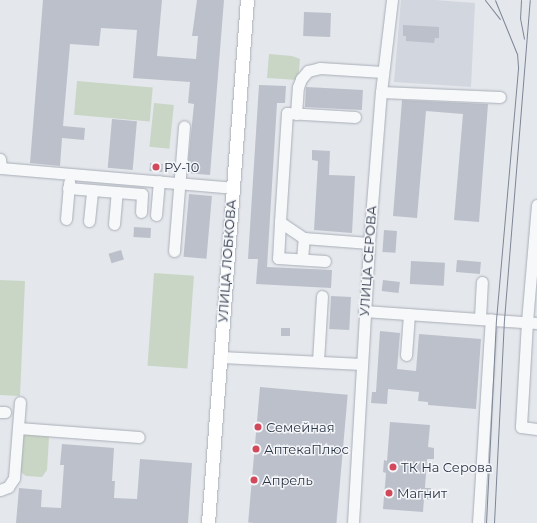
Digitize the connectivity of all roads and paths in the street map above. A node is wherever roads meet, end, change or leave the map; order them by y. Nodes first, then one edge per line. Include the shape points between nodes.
1 (246, 0) edge
2 (392, 0) edge
3 (384, 72) junction
4 (381, 92) junction
5 (500, 97) dead end
6 (296, 114) junction
7 (355, 117) dead end
8 (184, 126) dead end
9 (0, 167) edge
10 (70, 174) junction
11 (159, 181) junction
12 (180, 183) junction
13 (68, 188) junction
14 (232, 188) junction
15 (92, 190) junction
16 (117, 192) junction
17 (537, 205) edge
18 (141, 212) dead end
19 (156, 216) dead end
20 (66, 219) dead end
21 (89, 221) dead end
22 (280, 222) junction
23 (114, 224) dead end
24 (304, 238) junction
25 (369, 243) junction
26 (174, 251) dead end
27 (302, 259) junction
28 (325, 260) dead end
29 (482, 282) dead end
30 (322, 296) dead end
31 (364, 311) junction
32 (409, 314) junction
33 (480, 318) junction
34 (491, 319) junction
35 (532, 322) edge
36 (406, 355) dead end
37 (221, 357) junction
38 (318, 362) junction
39 (362, 364) junction
40 (20, 402) dead end
41 (18, 428) junction
42 (537, 428) edge
43 (139, 437) dead end
44 (0, 490) edge
45 (208, 523) edge
46 (353, 523) edge
47 (478, 523) edge

1 - 14 main road, УЛИЦА ЛОБКОВА
2 - 3 street, УЛИЦА СЕРОВА
3 - 4 street, УЛИЦА СЕРОВА
3 - 6 street via 320,68 308,72 298,87
4 - 5 street
4 - 25 street, УЛИЦА СЕРОВА
6 - 7 street
6 - 22 street via 287,113
8 - 12 street
9 - 10 street
10 - 11 street
10 - 13 street
11 - 12 street
11 - 19 street
12 - 14 street
12 - 26 street
13 - 15 street
13 - 20 street
14 - 37 main road, УЛИЦА ЛОБКОВА
15 - 16 street
15 - 21 street
16 - 18 street via 142,194
16 - 23 street
17 - 35 street
22 - 24 street
22 - 27 street via 278,258
24 - 25 street
24 - 27 street
25 - 31 street, УЛИЦА СЕРОВА
27 - 28 street
29 - 33 street
30 - 38 street
31 - 32 street
31 - 39 street, УЛИЦА СЕРОВА
32 - 33 street
32 - 36 street
33 - 34 street
34 - 35 street
34 - 47 street
35 - 42 street via 521,427
37 - 38 street
37 - 45 main road, УЛИЦА ЛОБКОВА
38 - 39 street
39 - 46 street, УЛИЦА СЕРОВА
40 - 41 street
41 - 43 street
41 - 44 street via 14,478 8,487

